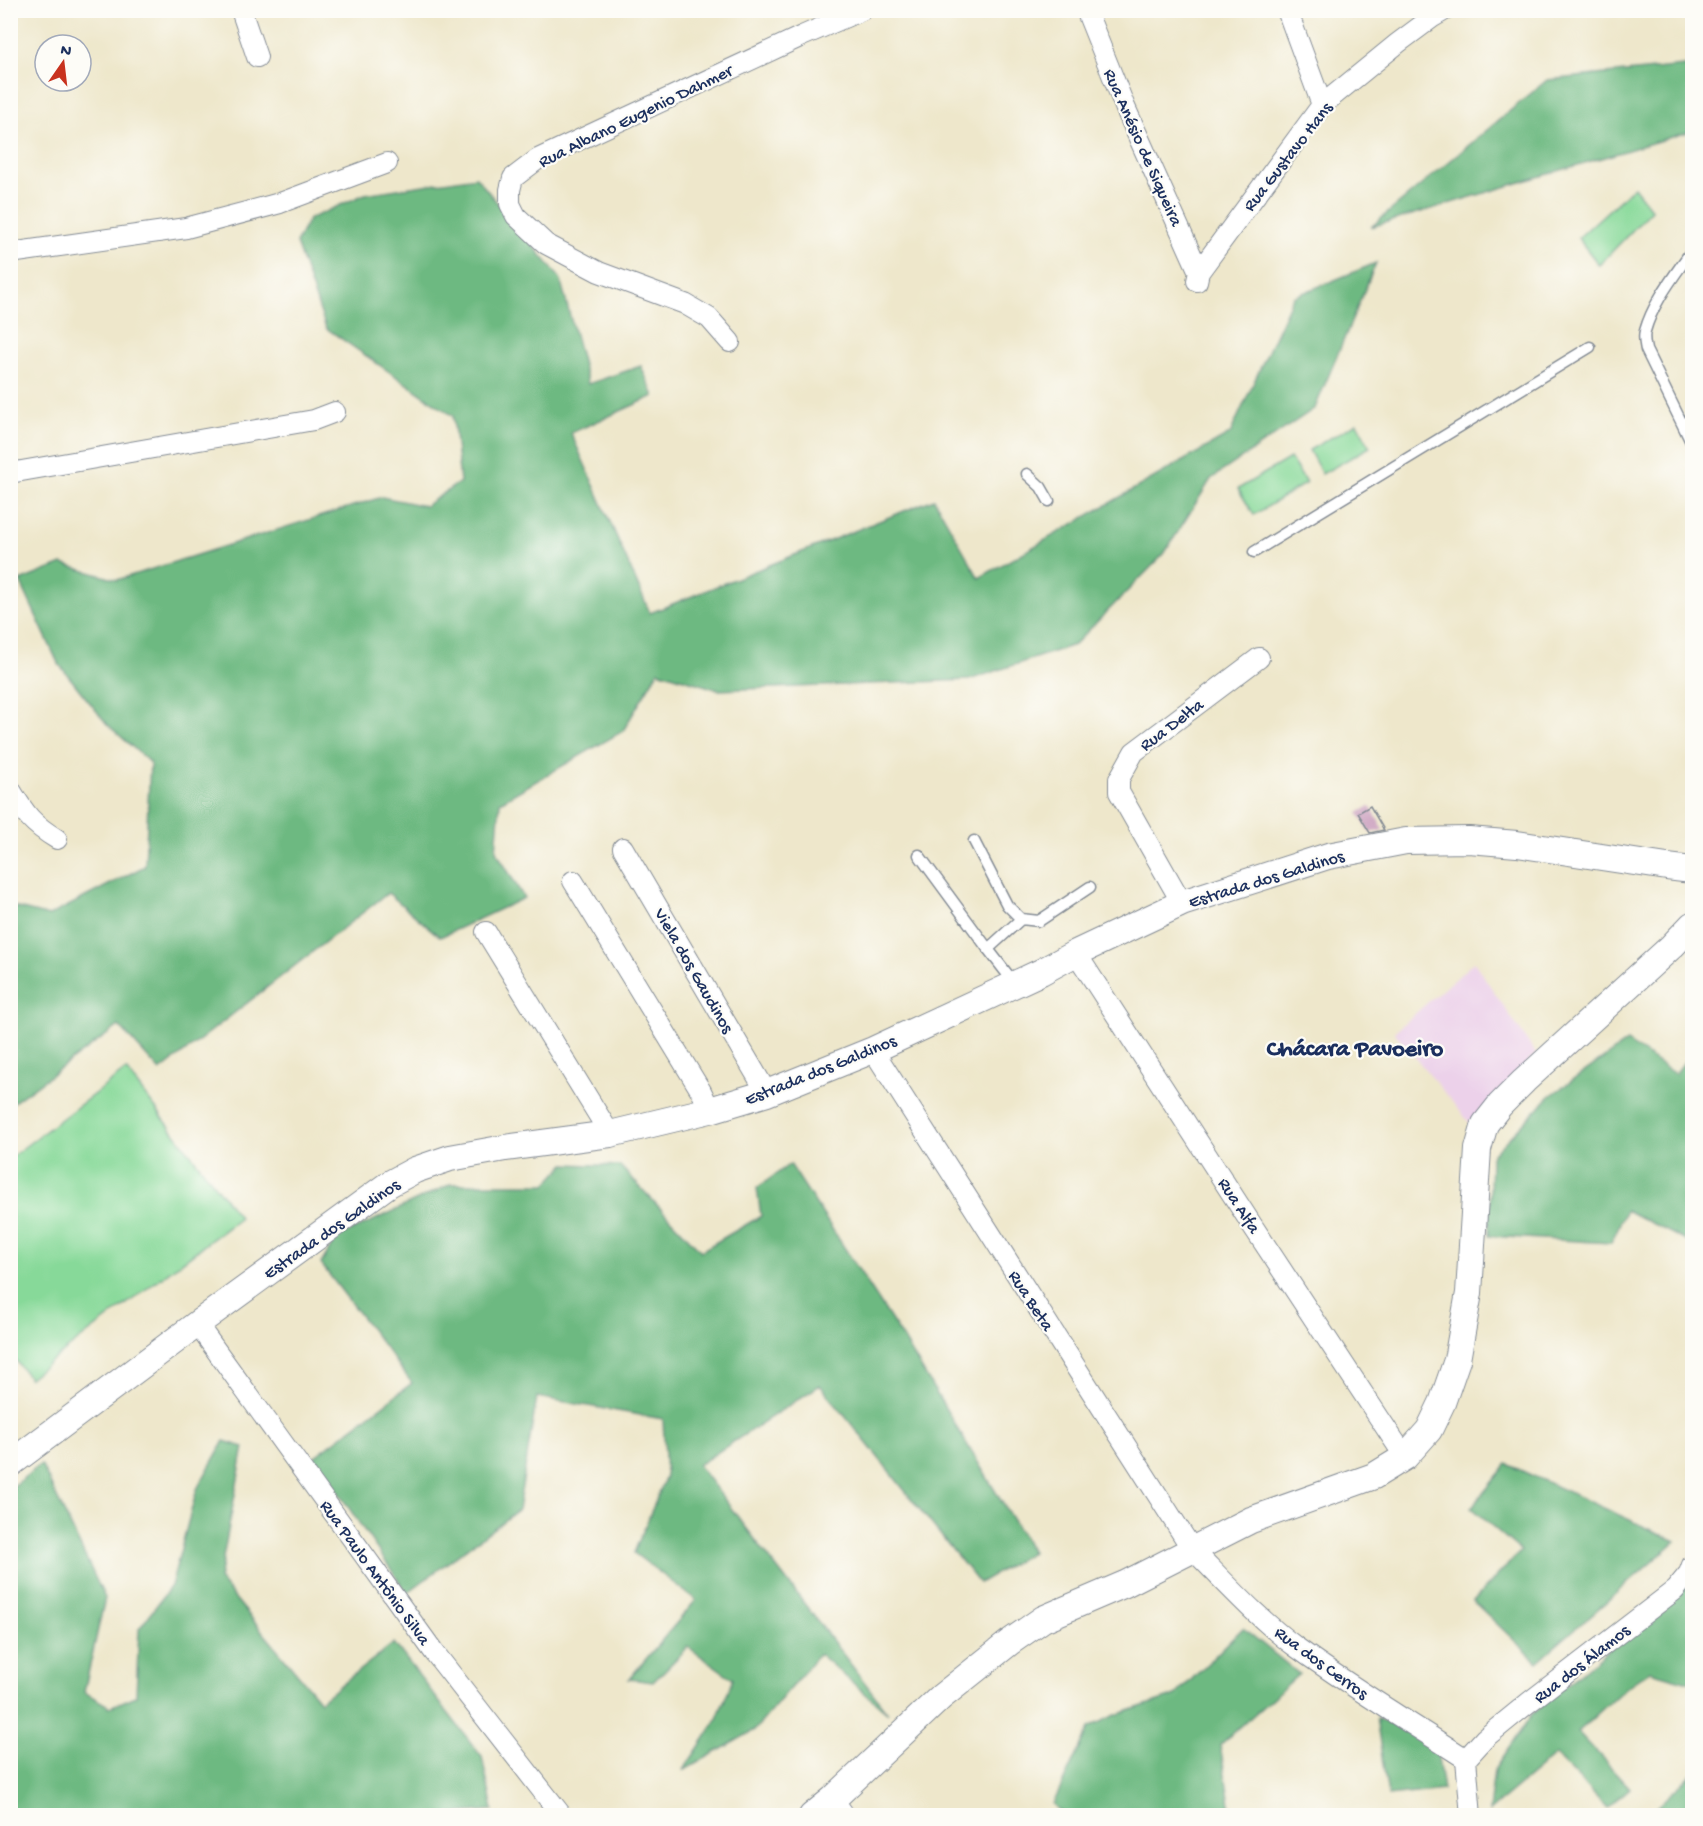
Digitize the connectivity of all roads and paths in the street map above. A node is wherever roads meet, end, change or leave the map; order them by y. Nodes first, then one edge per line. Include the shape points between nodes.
1 (241, 10) edge
2 (862, 10) edge
3 (1086, 10) edge
4 (1287, 10) edge
5 (1445, 10) edge
6 (257, 57) dead end
7 (1322, 105) junction
8 (387, 163) dead end
9 (1692, 250) edge
10 (10, 253) edge
11 (1197, 278) joint
12 (730, 342) dead end
13 (1590, 347) dead end
14 (335, 412) dead end
15 (1692, 444) edge
16 (10, 473) edge
17 (1028, 474) dead end
18 (1049, 501) dead end
19 (1254, 552) dead end
20 (1259, 658) dead end
21 (10, 789) edge
22 (57, 839) dead end
23 (974, 841) dead end
24 (623, 848) dead end
25 (919, 855) dead end
26 (1692, 870) edge
27 (573, 881) dead end
28 (1090, 887) dead end
29 (1182, 903) junction
30 (1021, 919) junction
31 (1692, 925) edge
32 (486, 932) dead end
33 (988, 949) junction
34 (1076, 953) junction
35 (1015, 984) junction
36 (873, 1050) junction
37 (767, 1093) junction
38 (710, 1110) junction
39 (610, 1134) junction
40 (197, 1324) junction
41 (1405, 1456) junction
42 (10, 1464) edge
43 (1192, 1549) junction
44 (1692, 1565) edge
45 (1466, 1759) junction
46 (839, 1807) edge
47 (562, 1815) edge
48 (812, 1815) edge
49 (1471, 1815) edge

1 - 6 street
2 - 12 street, Rua Albano Eugenio Dahmer via 538,159 513,178 510,204 516,216 546,244 599,272 685,304 708,318
3 - 11 street, Rua Anésio de Siqueira
4 - 7 street
5 - 7 street, Rua Gustavo Hans
7 - 11 street, Rua Gustavo Hans
8 - 10 street via 280,203 186,228
9 - 15 lane via 1656,306 1644,339
13 - 19 lane
14 - 16 street via 314,420
17 - 18 lane
20 - 29 street, Rua Delta via 1134,752 1119,779 1119,792
21 - 22 street via 25,814
23 - 30 lane via 1006,905
24 - 37 street, Viela dos Gaudinos
25 - 33 lane
26 - 29 street, Estrada dos Galdinos via 1517,844 1406,841 1328,856
27 - 38 street
28 - 30 lane via 1039,921
29 - 34 street, Estrada dos Galdinos
30 - 33 lane
31 - 41 street via 1524,1081 1485,1124 1478,1149 1469,1293 1457,1360 1429,1430
32 - 39 street
33 - 35 lane
34 - 35 street, Estrada dos Galdinos
34 - 41 street, Rua Alfa
35 - 36 street, Estrada dos Galdinos
36 - 37 street, Estrada dos Galdinos
36 - 43 street, Rua Beta
37 - 38 street, Estrada dos Galdinos
38 - 39 street, Estrada dos Galdinos
39 - 40 street, Estrada dos Galdinos via 461,1156 415,1170 389,1184
40 - 42 street, Estrada dos Galdinos
40 - 47 street, Rua Paulo Antônio Silva via 434,1652
41 - 43 street via 1374,1476 1251,1520
43 - 45 street, Rua dos Cerros via 1294,1646
43 - 46 street via 1125,1584 1043,1619 1010,1642 941,1697
44 - 45 street, Rua dos Álamos via 1675,1590 1528,1703
45 - 49 street
46 - 48 street

